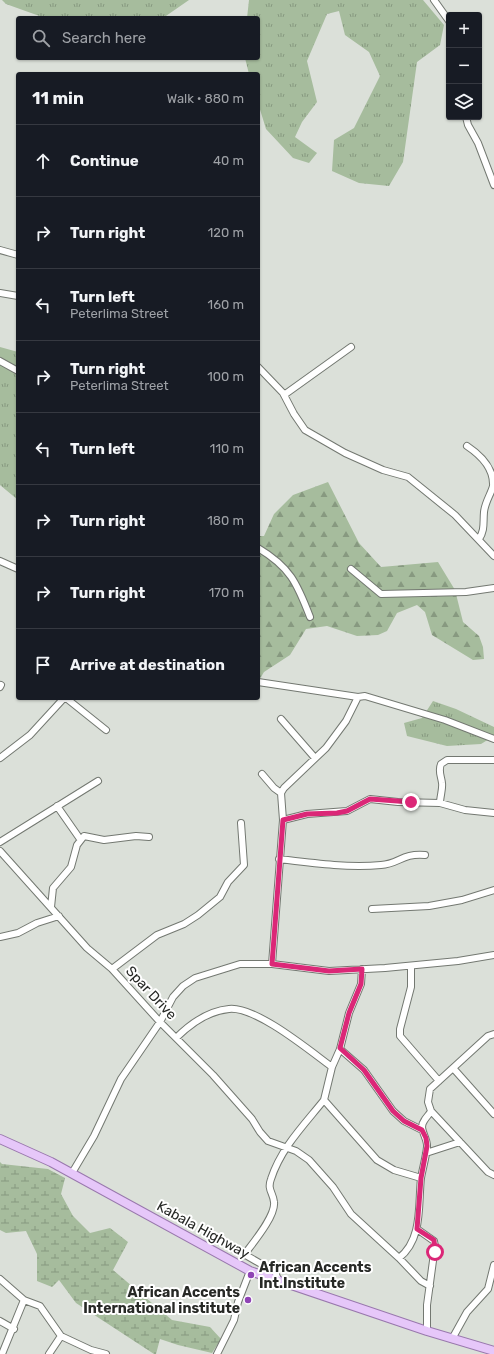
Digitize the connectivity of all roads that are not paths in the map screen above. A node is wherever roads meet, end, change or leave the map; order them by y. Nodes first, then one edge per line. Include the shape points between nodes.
1 (434, 0) edge
2 (446, 17) edge
3 (467, 120) edge
4 (494, 185) edge
5 (0, 250) edge
6 (16, 254) edge
7 (0, 293) edge
8 (16, 296) edge
9 (351, 347) dead end
10 (0, 361) edge
11 (260, 369) edge
12 (16, 370) edge
13 (284, 395) junction
14 (467, 446) dead end
15 (479, 539) junction
16 (260, 549) edge
17 (494, 556) edge
18 (0, 561) edge
19 (16, 568) edge
20 (351, 569) dead end
21 (494, 588) edge
22 (310, 617) dead end
23 (260, 682) edge
24 (358, 697) junction
25 (63, 700) edge
26 (68, 700) edge
27 (281, 719) dead end
28 (106, 730) dead end
29 (494, 739) edge
30 (0, 758) edge
31 (315, 758) junction
32 (494, 760) edge
33 (262, 774) dead end
34 (98, 781) dead end
35 (281, 793) junction
36 (440, 803) junction
37 (57, 806) junction
38 (494, 813) edge
39 (283, 820) junction
40 (241, 823) dead end
41 (149, 837) dead end
42 (80, 839) junction
43 (0, 842) edge
44 (0, 851) edge
45 (425, 855) dead end
46 (279, 859) junction
47 (494, 890) edge
48 (51, 907) junction
49 (372, 909) dead end
50 (59, 916) junction
51 (0, 937) edge
52 (494, 955) edge
53 (272, 964) junction
54 (411, 966) junction
55 (112, 969) junction
56 (362, 969) junction
57 (160, 1022) junction
58 (494, 1034) edge
59 (176, 1038) junction
60 (340, 1048) junction
61 (332, 1067) junction
62 (453, 1068) junction
63 (439, 1081) junction
64 (324, 1100) junction
65 (431, 1111) junction
66 (494, 1114) edge
67 (422, 1130) junction
68 (0, 1139) edge
69 (460, 1142) junction
70 (286, 1146) junction
71 (426, 1153) junction
72 (72, 1173) junction
73 (494, 1175) edge
74 (421, 1178) junction
75 (417, 1229) junction
76 (223, 1242) dead end
77 (244, 1254) junction
78 (399, 1258) junction
79 (494, 1265) edge
80 (250, 1271) junction
81 (0, 1279) edge
82 (279, 1282) junction
83 (430, 1286) junction
84 (24, 1300) junction
85 (0, 1321) edge
86 (14, 1329) junction
87 (427, 1331) junction
88 (61, 1336) junction
89 (452, 1339) junction
90 (494, 1352) edge
91 (2, 1354) edge
92 (49, 1354) edge
93 (106, 1354) edge
94 (217, 1354) edge

1 - 2 street
3 - 4 street
5 - 6 street
7 - 8 street
9 - 13 street
10 - 12 street
11 - 13 street
13 - 15 street via 294,414 309,433 345,453 384,470 408,477 455,514
14 - 15 street via 481,455 488,465 493,484 484,514 484,529
15 - 17 street
16 - 22 street via 285,568 298,586
18 - 19 street
20 - 21 street via 381,594 466,592
23 - 24 street
24 - 29 street via 371,698 445,720
24 - 31 street via 346,721 326,748
25 - 30 street via 30,735
26 - 28 street
27 - 31 street
31 - 35 street
32 - 36 street via 447,760 441,764 438,769 442,784
33 - 35 street
34 - 37 street
35 - 39 street
36 - 38 street via 465,810
36 - 39 street via 370,799 347,811 307,814
37 - 42 street
37 - 43 street
39 - 46 street
40 - 55 street via 244,865 228,882 220,897 184,924 157,934
41 - 42 street via 104,840 84,836
42 - 48 street via 71,867 52,888
44 - 48 street, Spar Drive
45 - 46 street via 405,856 383,865 371,866
46 - 53 street
47 - 49 street via 462,900 429,906
48 - 50 street, Spar Drive
50 - 51 street via 37,922 18,933
50 - 55 street, Spar Drive via 87,948
52 - 54 street
53 - 56 street via 329,971
53 - 57 street via 240,964 195,978 173,997
54 - 56 street
54 - 63 street via 411,987 400,1036
55 - 57 street, Spar Drive
56 - 60 street via 361,984 349,1013
57 - 59 street, Spar Drive
57 - 72 street via 121,1079 94,1136
58 - 62 street via 488,1036
59 - 61 street via 202,1017 230,1009 245,1012 272,1024
59 - 70 street, Spar Drive via 213,1075 268,1141
60 - 61 street
60 - 67 street via 364,1070 398,1116
61 - 64 street
62 - 63 street
62 - 66 street
63 - 65 street via 430,1088 428,1096
64 - 70 street
64 - 74 street via 377,1160 394,1170
65 - 67 street via 424,1121
65 - 69 street
67 - 71 street via 426,1138
68 - 72 main road, Kabala Highway
69 - 71 street
69 - 73 street via 488,1172
70 - 77 street via 269,1186 274,1202 272,1212
70 - 78 street, Spar Drive via 309,1160 352,1214
71 - 74 street
72 - 80 main road, Kabala Highway
74 - 75 street
75 - 78 street via 408,1250
75 - 83 street via 434,1240
76 - 77 street
77 - 82 street via 274,1272
78 - 83 street, Spar Drive via 421,1281
79 - 89 street via 488,1289 467,1312
80 - 82 main road, Kabala Highway
80 - 94 street via 234,1320
81 - 84 street
82 - 87 main road, Kabala Highway
83 - 87 street
84 - 86 street
84 - 88 street via 40,1306
85 - 86 street
86 - 91 street
87 - 89 main road, Kabala Highway
88 - 92 street
88 - 93 street
89 - 90 main road, Kabala Highway

